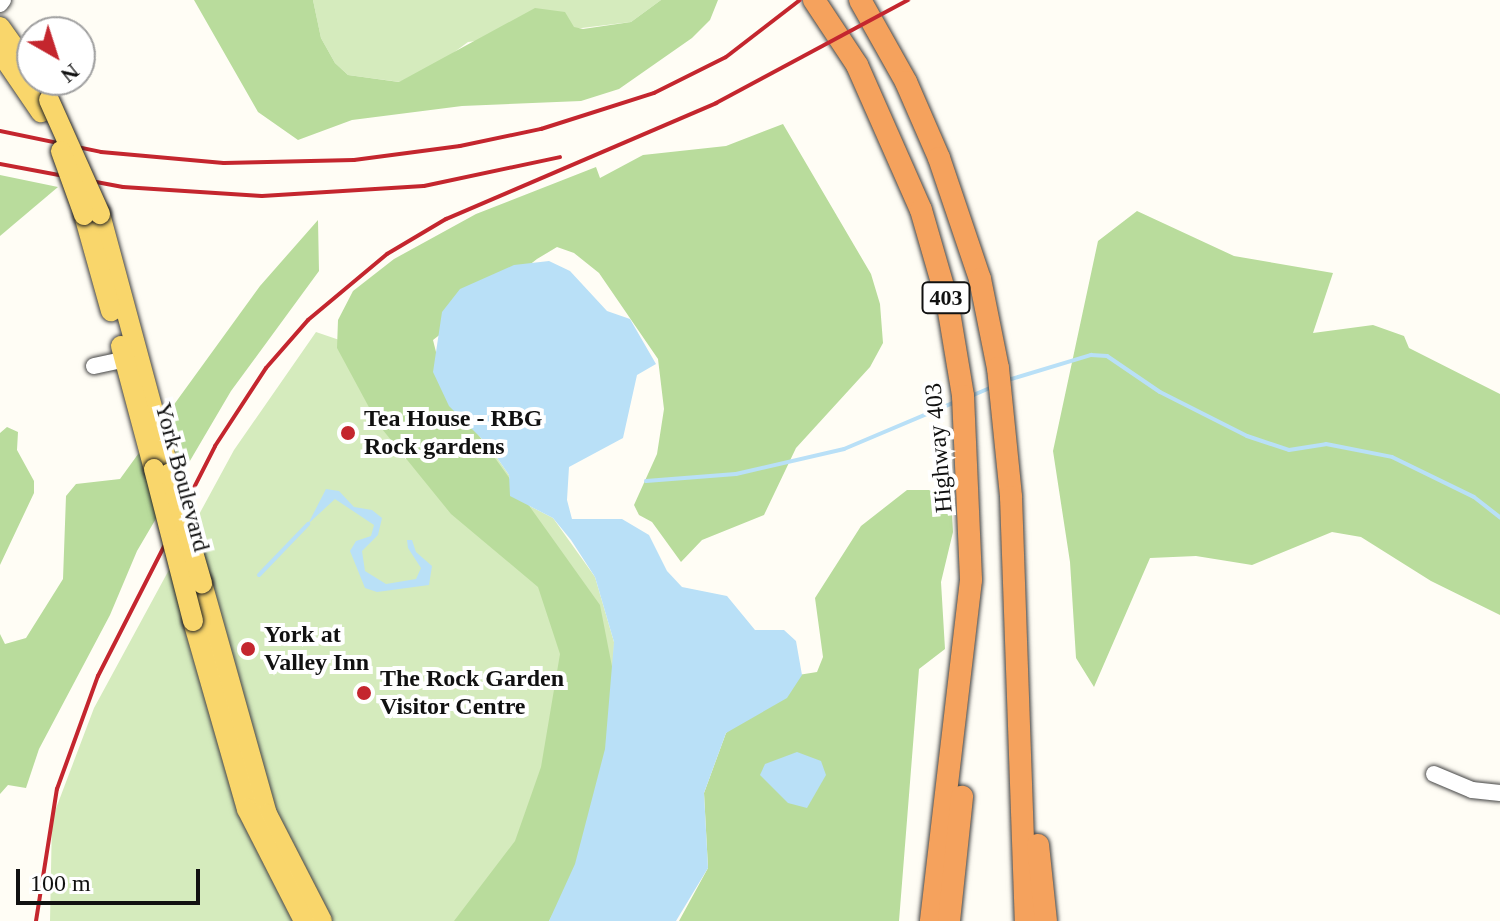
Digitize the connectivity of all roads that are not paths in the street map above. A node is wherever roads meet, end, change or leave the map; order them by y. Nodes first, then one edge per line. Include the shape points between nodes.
1 (814, 0) edge
2 (860, 0) edge
3 (0, 27) edge
4 (16, 50) edge
5 (0, 52) edge
6 (42, 96) edge
7 (45, 106) junction
8 (131, 358) junction
9 (94, 366) dead end
10 (162, 471) junction
11 (1011, 497) junction
12 (968, 625) junction
13 (1434, 774) dead end
14 (1500, 793) edge
15 (304, 921) edge
16 (322, 921) edge
17 (931, 921) edge
18 (949, 921) edge
19 (1026, 921) edge
20 (1046, 921) edge

1 - 12 highway, Highway 403 / 403 via 857,65 885,127 921,210 947,300 963,396 971,513
2 - 11 highway, 403 via 894,58 939,158 980,279 998,368
3 - 4 main road
5 - 7 main road, York Boulevard
6 - 7 main road, York Boulevard
7 - 8 main road, York Boulevard, bridge via 92,214
8 - 9 street
8 - 10 main road, York Boulevard
10 - 15 main road, York Boulevard, bridge via 193,621 247,809
10 - 16 main road, York Boulevard, bridge via 202,583 267,814
11 - 19 highway, 403
11 - 20 highway via 1028,651
12 - 17 highway, Highway 403 / 403
12 - 18 highway via 972,689
13 - 14 street via 1472,790

